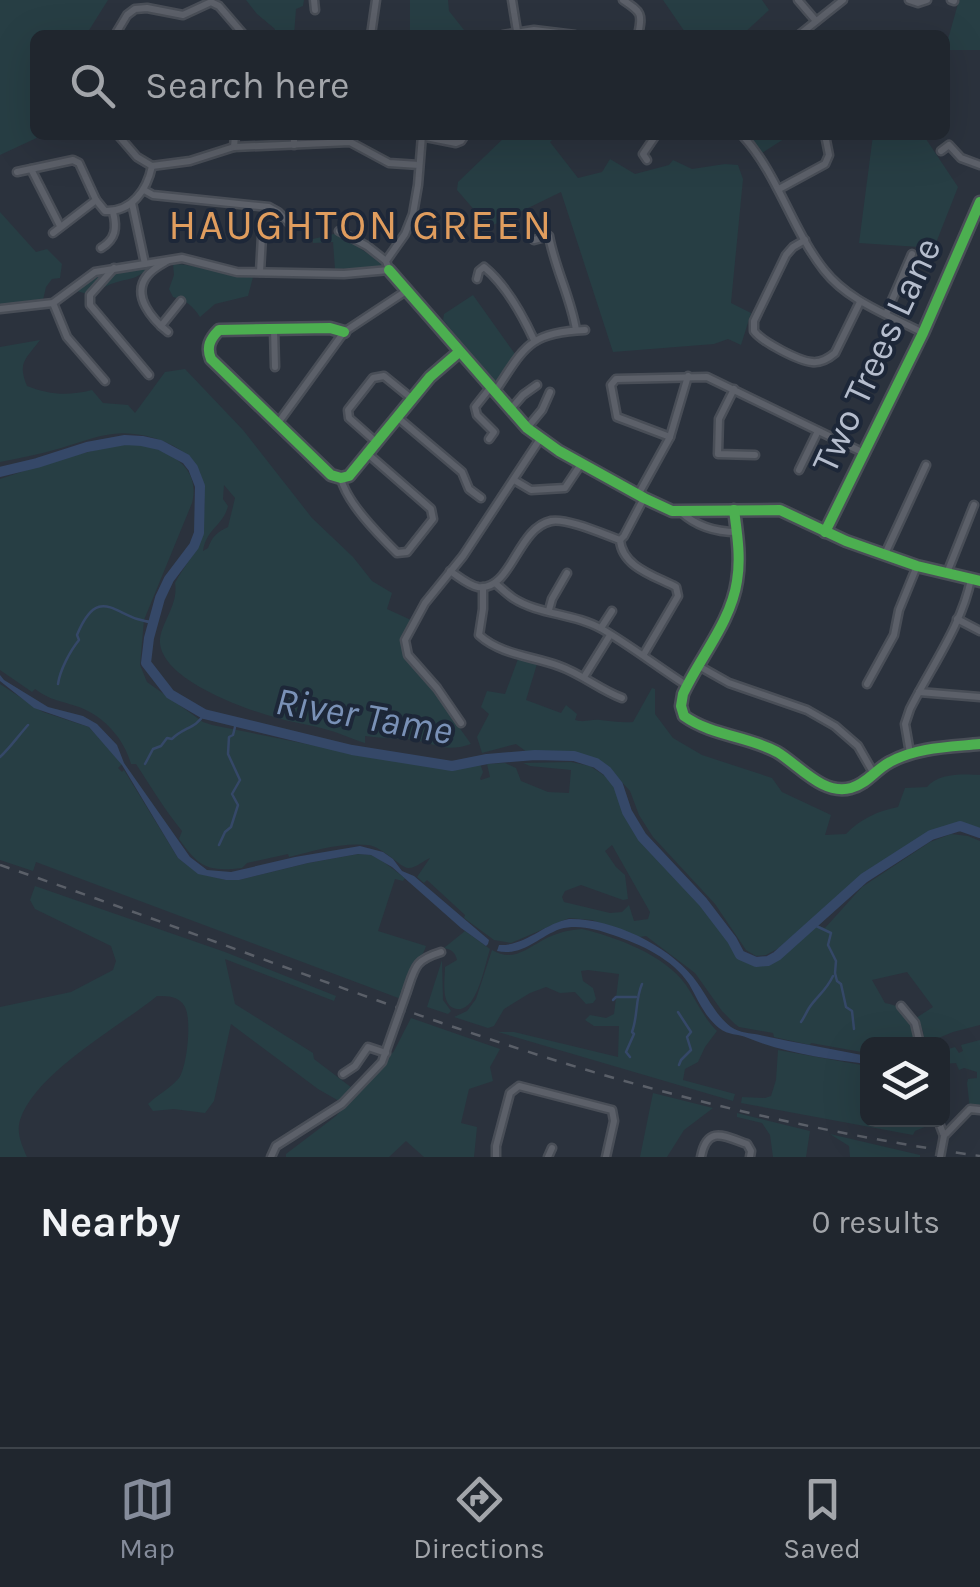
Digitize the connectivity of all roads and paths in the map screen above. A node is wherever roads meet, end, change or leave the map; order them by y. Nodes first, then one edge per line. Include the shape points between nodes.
1 (314, 0) edge
2 (376, 0) edge
3 (512, 0) edge
4 (623, 0) edge
5 (798, 0) edge
6 (843, 0) edge
7 (909, 0) edge
8 (927, 0) edge
9 (314, 10) dead end
10 (816, 21) junction
11 (118, 30) edge
12 (240, 30) edge
13 (372, 30) edge
14 (516, 30) edge
15 (640, 30) edge
16 (807, 30) edge
17 (123, 140) edge
18 (235, 140) edge
19 (294, 140) edge
20 (342, 140) edge
21 (352, 140) edge
22 (421, 140) edge
23 (653, 140) edge
24 (746, 140) edge
25 (826, 140) edge
26 (294, 145) junction
27 (234, 147) junction
28 (942, 151) dead end
29 (648, 160) dead end
30 (418, 165) junction
31 (980, 165) edge
32 (152, 166) junction
33 (32, 169) junction
34 (17, 172) dead end
35 (779, 189) junction
36 (144, 190) junction
37 (96, 200) junction
38 (132, 202) junction
39 (980, 202) edge
40 (113, 212) junction
41 (289, 223) dead end
42 (60, 227) junction
43 (339, 231) dead end
44 (53, 233) dead end
45 (262, 236) dead end
46 (534, 240) dead end
47 (805, 240) junction
48 (101, 248) dead end
49 (912, 254) dead end
50 (168, 260) junction
51 (145, 264) junction
52 (388, 266) junction
53 (115, 268) junction
54 (260, 272) junction
55 (478, 278) dead end
56 (408, 290) junction
57 (181, 301) dead end
58 (860, 302) junction
59 (53, 303) junction
60 (0, 309) edge
61 (886, 314) junction
62 (274, 328) junction
63 (344, 332) junction
64 (923, 333) junction
65 (534, 340) junction
66 (460, 352) junction
67 (276, 367) dead end
68 (150, 375) dead end
69 (688, 376) junction
70 (105, 381) dead end
71 (537, 385) dead end
72 (734, 389) junction
73 (492, 390) junction
74 (550, 392) dead end
75 (412, 398) junction
76 (510, 410) junction
77 (397, 416) junction
78 (278, 423) junction
79 (528, 428) junction
80 (818, 431) junction
81 (670, 437) junction
82 (540, 439) junction
83 (490, 440) dead end
84 (376, 442) junction
85 (864, 453) junction
86 (368, 454) junction
87 (755, 455) dead end
88 (581, 464) junction
89 (926, 465) dead end
90 (799, 470) dead end
91 (340, 478) junction
92 (514, 480) junction
93 (641, 497) junction
94 (481, 498) dead end
95 (974, 505) dead end
96 (734, 510) junction
97 (680, 512) junction
98 (736, 532) junction
99 (825, 532) junction
100 (620, 540) junction
101 (884, 554) junction
102 (917, 566) junction
103 (450, 571) junction
104 (567, 573) dead end
105 (946, 574) junction
106 (975, 580) edge
107 (496, 583) junction
108 (483, 586) junction
109 (549, 610) junction
110 (612, 611) dead end
111 (956, 619) junction
112 (601, 628) junction
113 (980, 631) edge
114 (610, 635) junction
115 (644, 654) junction
116 (697, 665) junction
117 (584, 677) junction
118 (868, 684) dead end
119 (686, 685) junction
120 (919, 692) junction
121 (980, 697) edge
122 (622, 698) dead end
123 (461, 723) dead end
124 (980, 744) edge
125 (910, 753) junction
126 (874, 774) junction
127 (441, 952) dead end
128 (901, 1006) dead end
129 (918, 1037) edge
130 (386, 1052) junction
131 (343, 1074) dead end
132 (980, 1110) edge
133 (941, 1127) edge
134 (944, 1136) junction
135 (552, 1148) dead end
136 (271, 1157) edge
137 (496, 1157) edge
138 (548, 1157) edge
139 (606, 1157) edge
140 (701, 1157) edge
141 (750, 1157) edge
142 (940, 1157) edge

1 - 9 street
2 - 13 street
3 - 14 street
4 - 15 street via 639,11
5 - 10 street
6 - 10 street
7 - 8 street
10 - 16 street
11 - 12 street via 135,9 184,15 211,2
17 - 32 street
18 - 27 street
19 - 26 street
20 - 26 street
21 - 30 street via 388,164
22 - 30 street
23 - 29 street via 643,154
24 - 35 street
25 - 35 street via 826,164
26 - 27 street
27 - 32 street
28 - 31 street via 949,145
30 - 52 street via 413,214
32 - 36 street
33 - 34 street
33 - 37 street via 73,160
33 - 42 street
35 - 47 street
36 - 38 street
36 - 41 street via 268,207
37 - 40 street
37 - 42 street
38 - 40 street
38 - 51 street
39 - 64 street, Two Trees Lane
40 - 48 street via 115,234
42 - 44 street
43 - 52 street
45 - 54 street
46 - 65 street via 548,236 581,330
47 - 58 street via 830,277
47 - 58 street via 786,255 754,321 759,338 817,363 835,353
49 - 61 street
50 - 51 street
50 - 54 street
50 - 57 street via 143,280 145,307 165,329
51 - 53 street
52 - 54 street via 344,274
52 - 56 street
53 - 59 street via 95,272
53 - 68 street via 90,295 90,305
55 - 65 street via 484,266 492,273
56 - 63 street
56 - 66 street
58 - 61 street
59 - 60 street
59 - 70 street via 67,337
61 - 64 street
62 - 63 street
62 - 67 street
62 - 78 street via 219,330 208,347 211,360
63 - 78 street
64 - 85 street, Two Trees Lane
65 - 73 street
66 - 73 street
66 - 75 street
69 - 72 street
69 - 81 street
69 - 81 street via 616,378 611,385 617,417
71 - 76 street
72 - 80 street
72 - 87 street via 720,419 718,454
73 - 76 street
73 - 83 street via 475,408 494,432
74 - 79 street
75 - 77 street
75 - 84 street via 384,376 373,378 348,410
76 - 79 street
77 - 84 street
77 - 94 street via 462,472
78 - 91 street
79 - 82 street
80 - 85 street
80 - 90 street
81 - 93 street
82 - 88 street
82 - 92 street
84 - 86 street
85 - 99 street, Two Trees Lane
86 - 91 street
86 - 91 street via 431,509 433,518 407,552 397,553 373,529
88 - 92 street via 565,488 531,490
88 - 93 street
89 - 101 street
92 - 103 street
93 - 97 street
93 - 100 street
95 - 105 street
96 - 97 street
96 - 98 street
96 - 99 street via 780,510
97 - 98 street via 692,522
98 - 116 street via 732,603
99 - 101 street
100 - 107 street via 549,521 528,536
100 - 115 street via 637,568 676,587 678,596
101 - 102 street
102 - 105 street
102 - 118 street
103 - 108 street
103 - 123 street via 405,640 408,655
104 - 109 street
105 - 106 street
106 - 111 street
107 - 108 street
107 - 109 street via 514,598
108 - 117 street via 479,635 486,642
109 - 112 street
110 - 112 street
111 - 113 street
111 - 120 street
112 - 114 street
114 - 115 street
114 - 117 street
115 - 119 street
116 - 119 street
116 - 126 street via 835,726 858,746
117 - 122 street
119 - 126 street via 682,711 694,725 776,750 838,790
120 - 121 street
120 - 125 street via 905,724
124 - 125 street
125 - 126 street
127 - 130 street, bridge via 417,963
128 - 129 street
130 - 131 street via 368,1047
130 - 136 street via 342,1104 276,1146
132 - 134 street via 970,1109
133 - 134 street
134 - 142 street, bridge
135 - 138 street
137 - 139 street via 510,1094 519,1086 612,1110
140 - 141 street via 707,1139 718,1136 747,1144

